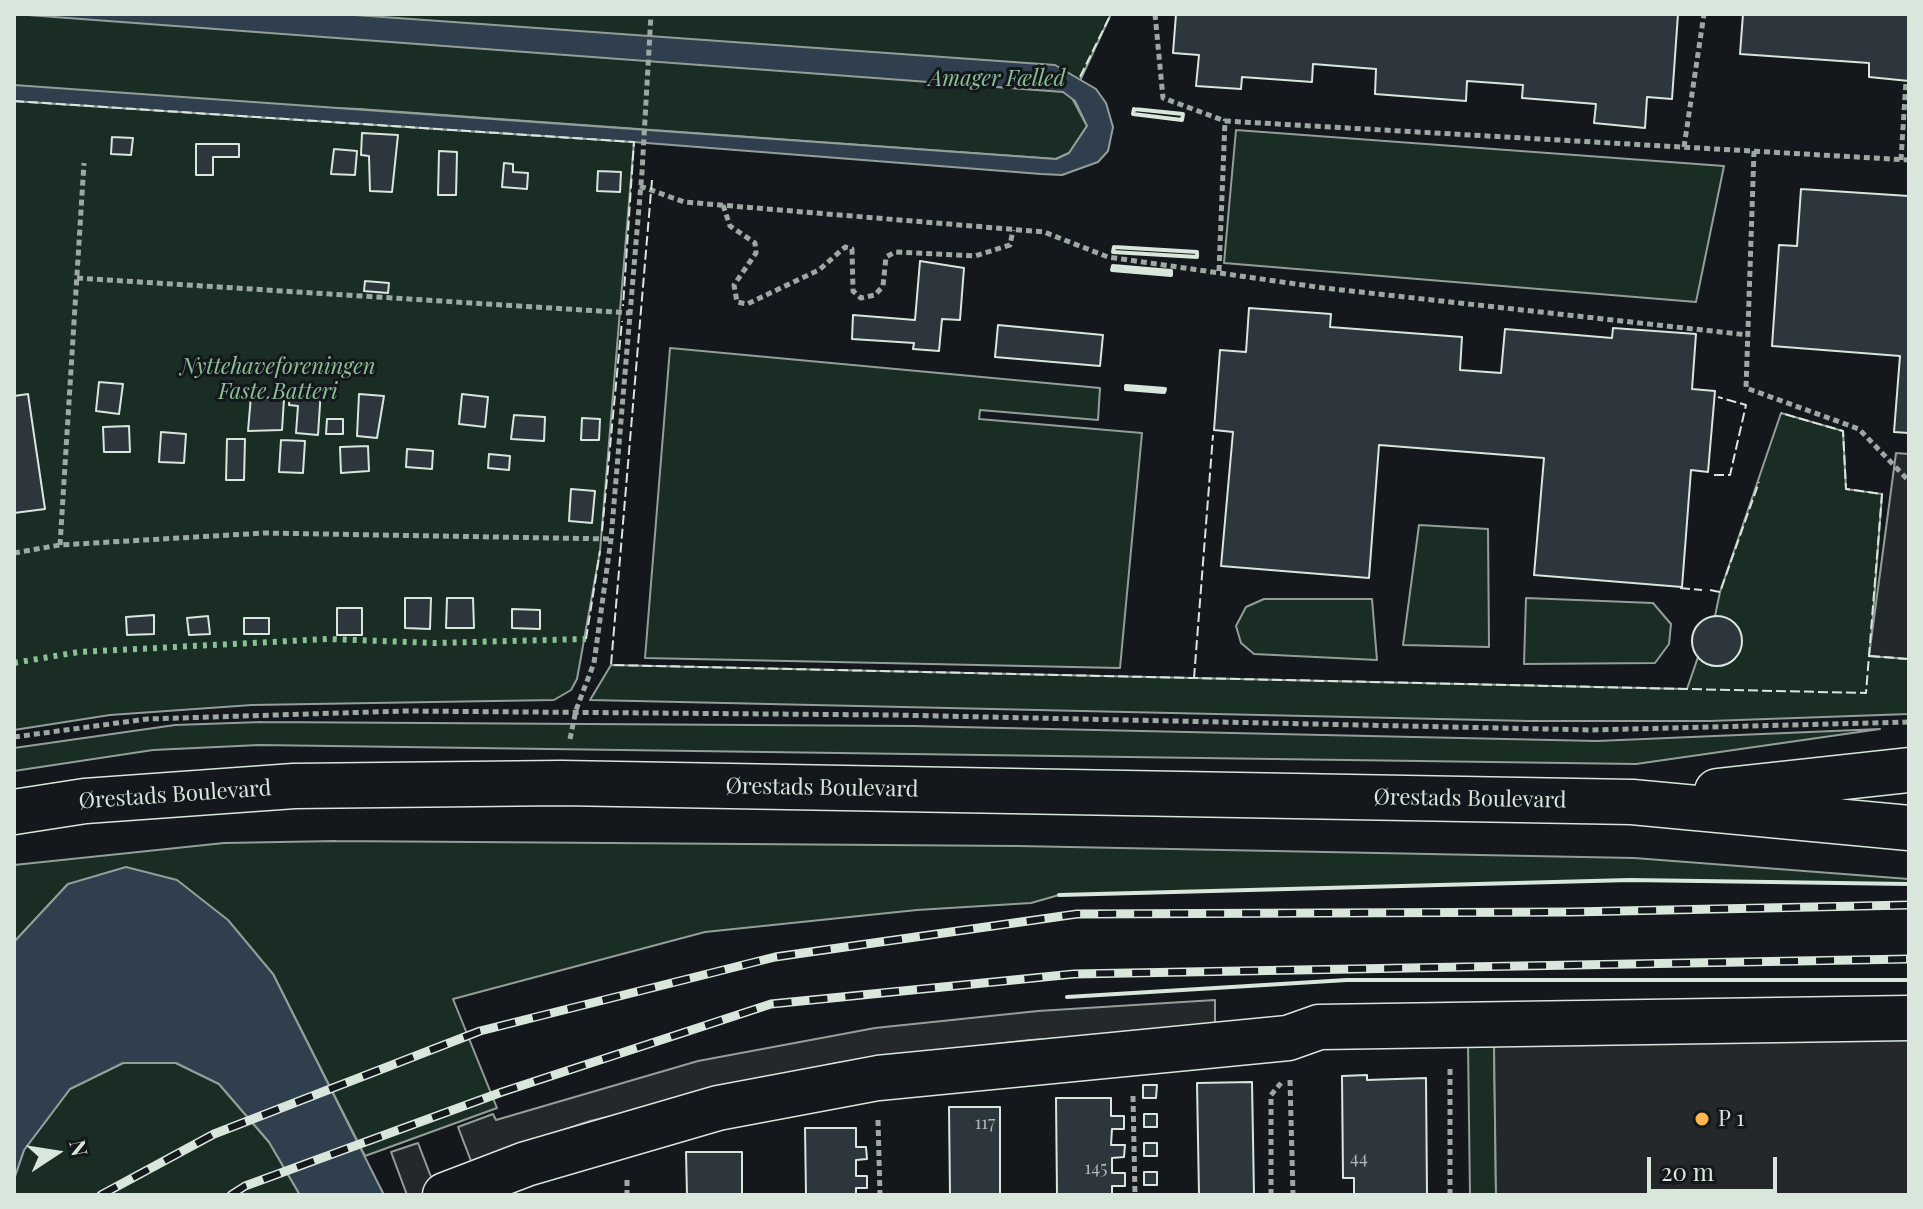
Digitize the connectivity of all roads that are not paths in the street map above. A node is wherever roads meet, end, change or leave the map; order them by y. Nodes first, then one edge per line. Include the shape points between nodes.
1 (1909, 770) edge
2 (1632, 802) junction
3 (14, 812) edge
4 (1909, 828) edge
5 (1909, 1018) edge
6 (445, 1195) edge

1 - 2 street, Ørestads Boulevard
2 - 3 street, Ørestads Boulevard via 561,783 294,786 85,801
2 - 4 street, Ørestads Boulevard
5 - 6 street via 1319,1027 1288,1038 878,1078 718,1108 526,1164

